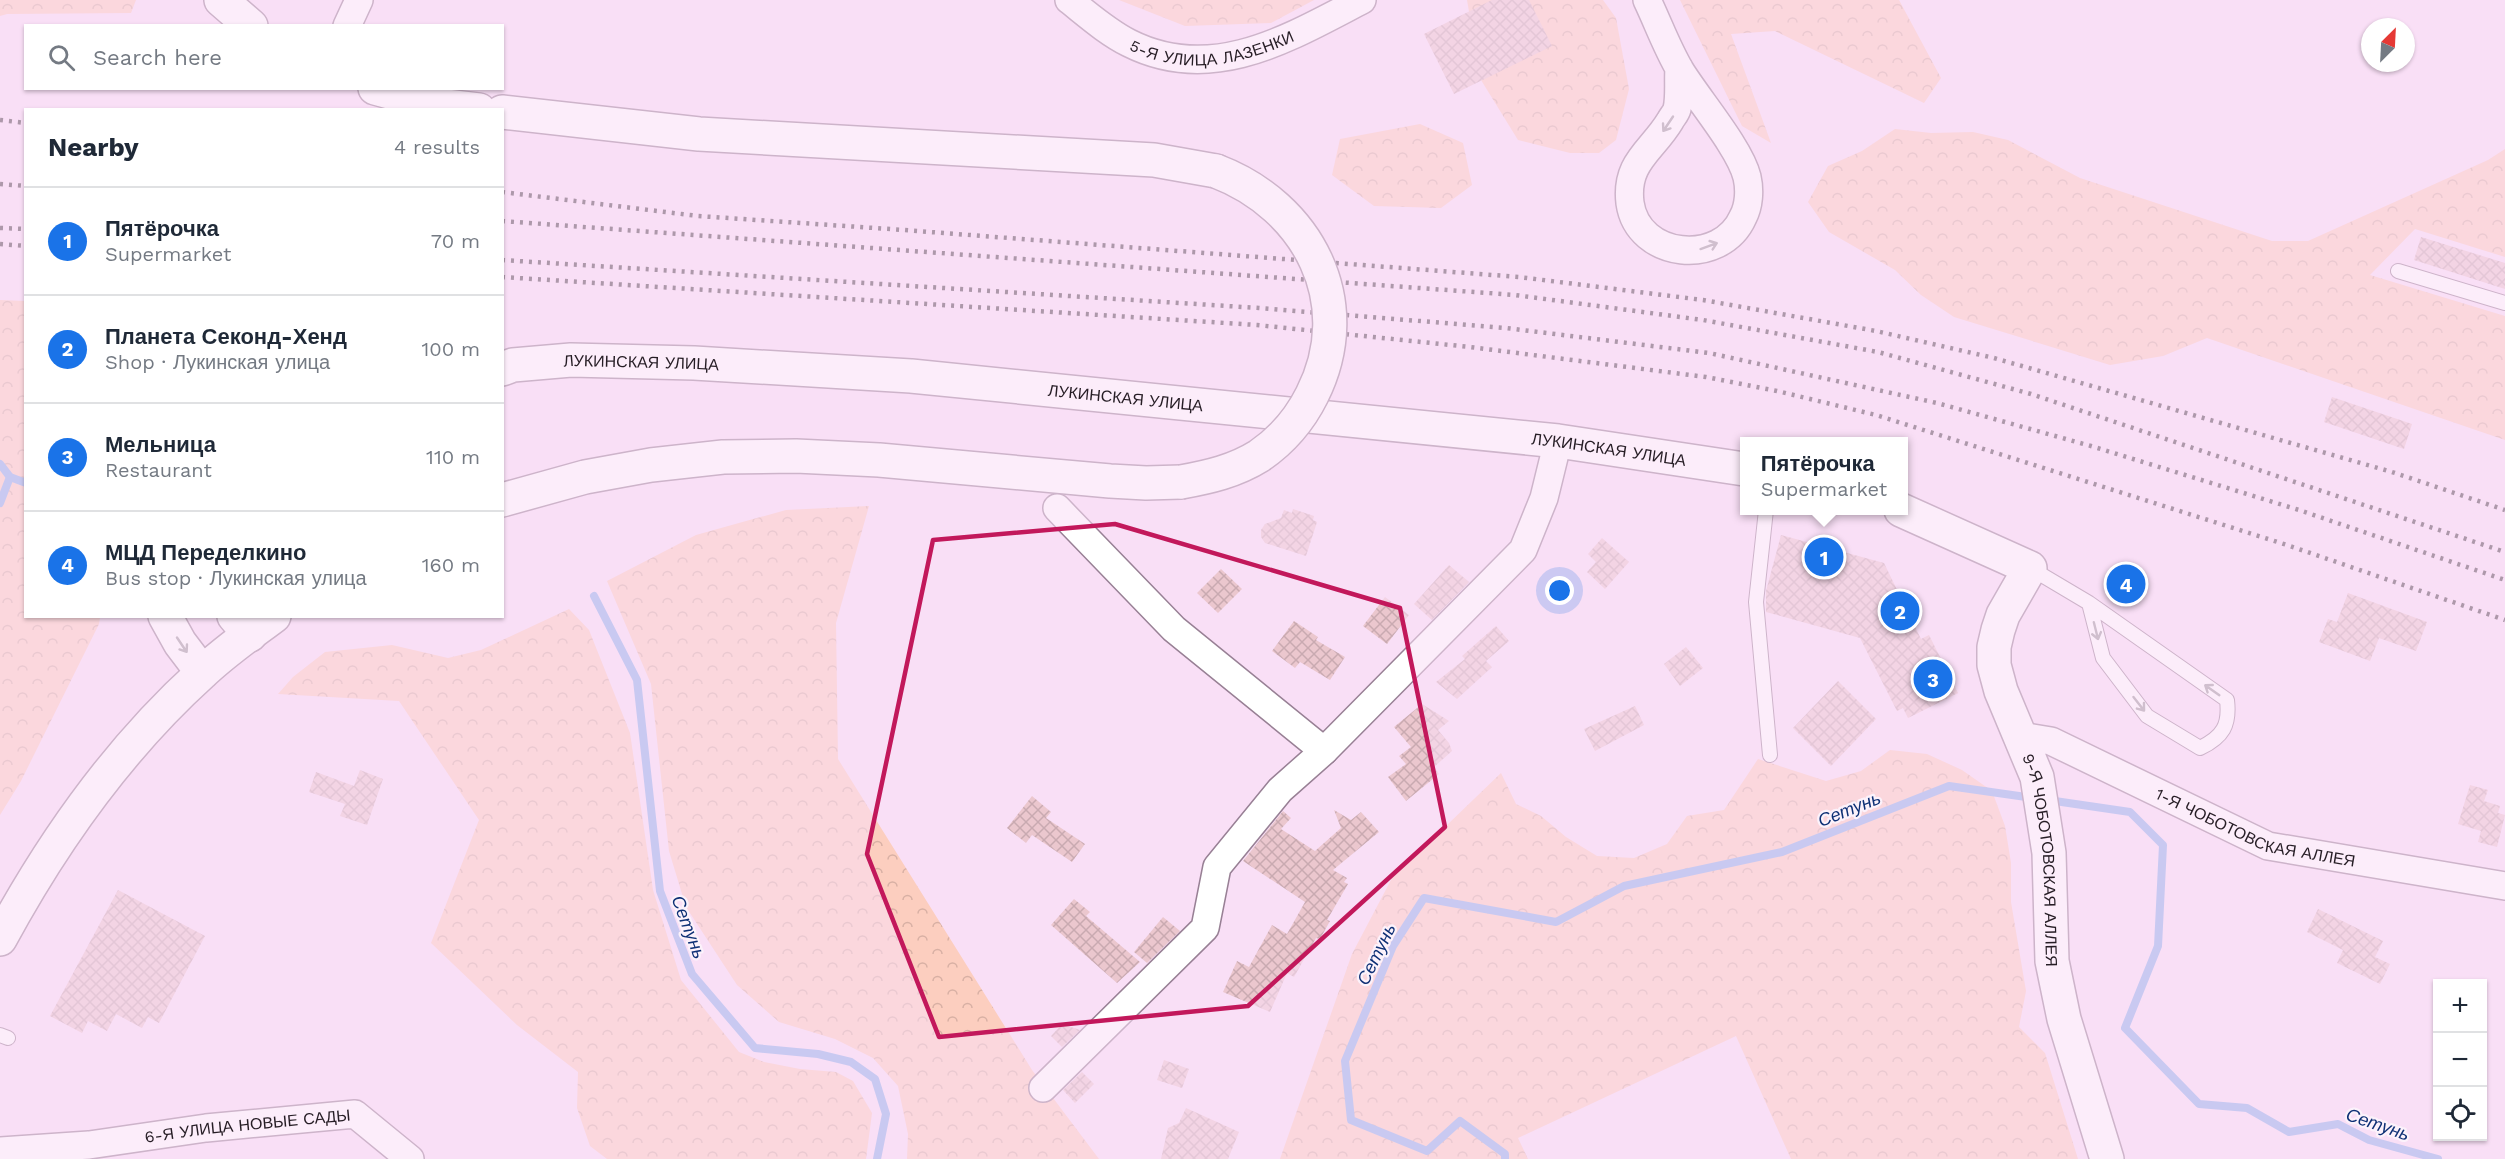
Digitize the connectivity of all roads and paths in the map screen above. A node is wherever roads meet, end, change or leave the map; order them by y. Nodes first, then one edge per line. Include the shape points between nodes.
1 (221, 0) edge
2 (359, 0) edge
3 (1069, 0) edge
4 (1362, 0) edge
5 (1647, 0) edge
6 (248, 24) edge
7 (348, 24) edge
8 (1679, 68) junction
9 (382, 90) edge
10 (462, 108) edge
11 (504, 112) edge
12 (2398, 271) dead end
13 (2505, 303) edge
14 (504, 368) edge
15 (1558, 441) junction
16 (1740, 468) edge
17 (504, 499) edge
18 (1057, 508) dead end
19 (1908, 513) edge
20 (1765, 515) edge
21 (2030, 568) junction
22 (2089, 603) junction
23 (166, 618) edge
24 (253, 622) edge
25 (202, 672) junction
26 (2019, 736) junction
27 (1324, 751) junction
28 (1770, 755) dead end
29 (2505, 886) edge
30 (0, 939) edge
31 (1042, 1088) dead end
32 (0, 1151) edge
33 (83, 1152) edge
34 (410, 1159) edge
35 (2107, 1159) edge

1 - 6 main road
2 - 7 street
3 - 4 street, 5-Я УЛИЦА ЛАЗЕНКИ via 1131,44 1155,53 1208,60 1268,47
5 - 8 street
8 -> 8 street via 1677,110 1635,165 1629,185 1630,206 1639,225 1654,240 1672,249 1693,252 1713,247 1731,235 1743,218 1749,198 1748,177
9 - 10 main road
11 - 17 main road, bridge via 699,134 1154,160 1216,171 1262,193 1283,211 1314,256 1330,311 1330,338 1319,381 1300,416 1259,456 1209,477 1146,483 879,460 744,457 651,465 585,477
12 - 13 lane
14 - 15 main road, ЛУКИНСКАЯ УЛИЦА via 571,360 911,376
15 - 16 main road, ЛУКИНСКАЯ УЛИЦА
15 - 27 street via 1544,498 1522,550
18 - 27 street via 1174,629
19 - 21 main road
20 - 28 lane via 1756,602
21 - 22 lane
21 - 26 main road, 9-Я ЧОБОТОВСКАЯ АЛЛЕЯ via 2003,615 1994,647 2001,691
22 -> 22 lane via 2103,658 2147,716 2200,748 2214,741 2226,726 2227,700
23 -> 25 main road
24 - 25 main road
25 - 30 main road via 102,780 50,853
26 - 29 street, 1-Я ЧОБОТОВСКАЯ АЛЛЕЯ via 2051,741 2268,846
26 - 35 main road, 9-Я ЧОБОТОВСКАЯ АЛЛЕЯ via 2037,777 2049,853 2052,961 2064,1019
27 - 31 street via 1280,790 1216,867 1205,928
32 - 33 street, 6-Я УЛИЦА НОВЫЕ САДЫ
33 - 34 street, 6-Я УЛИЦА НОВЫЕ САДЫ via 206,1128 355,1114

